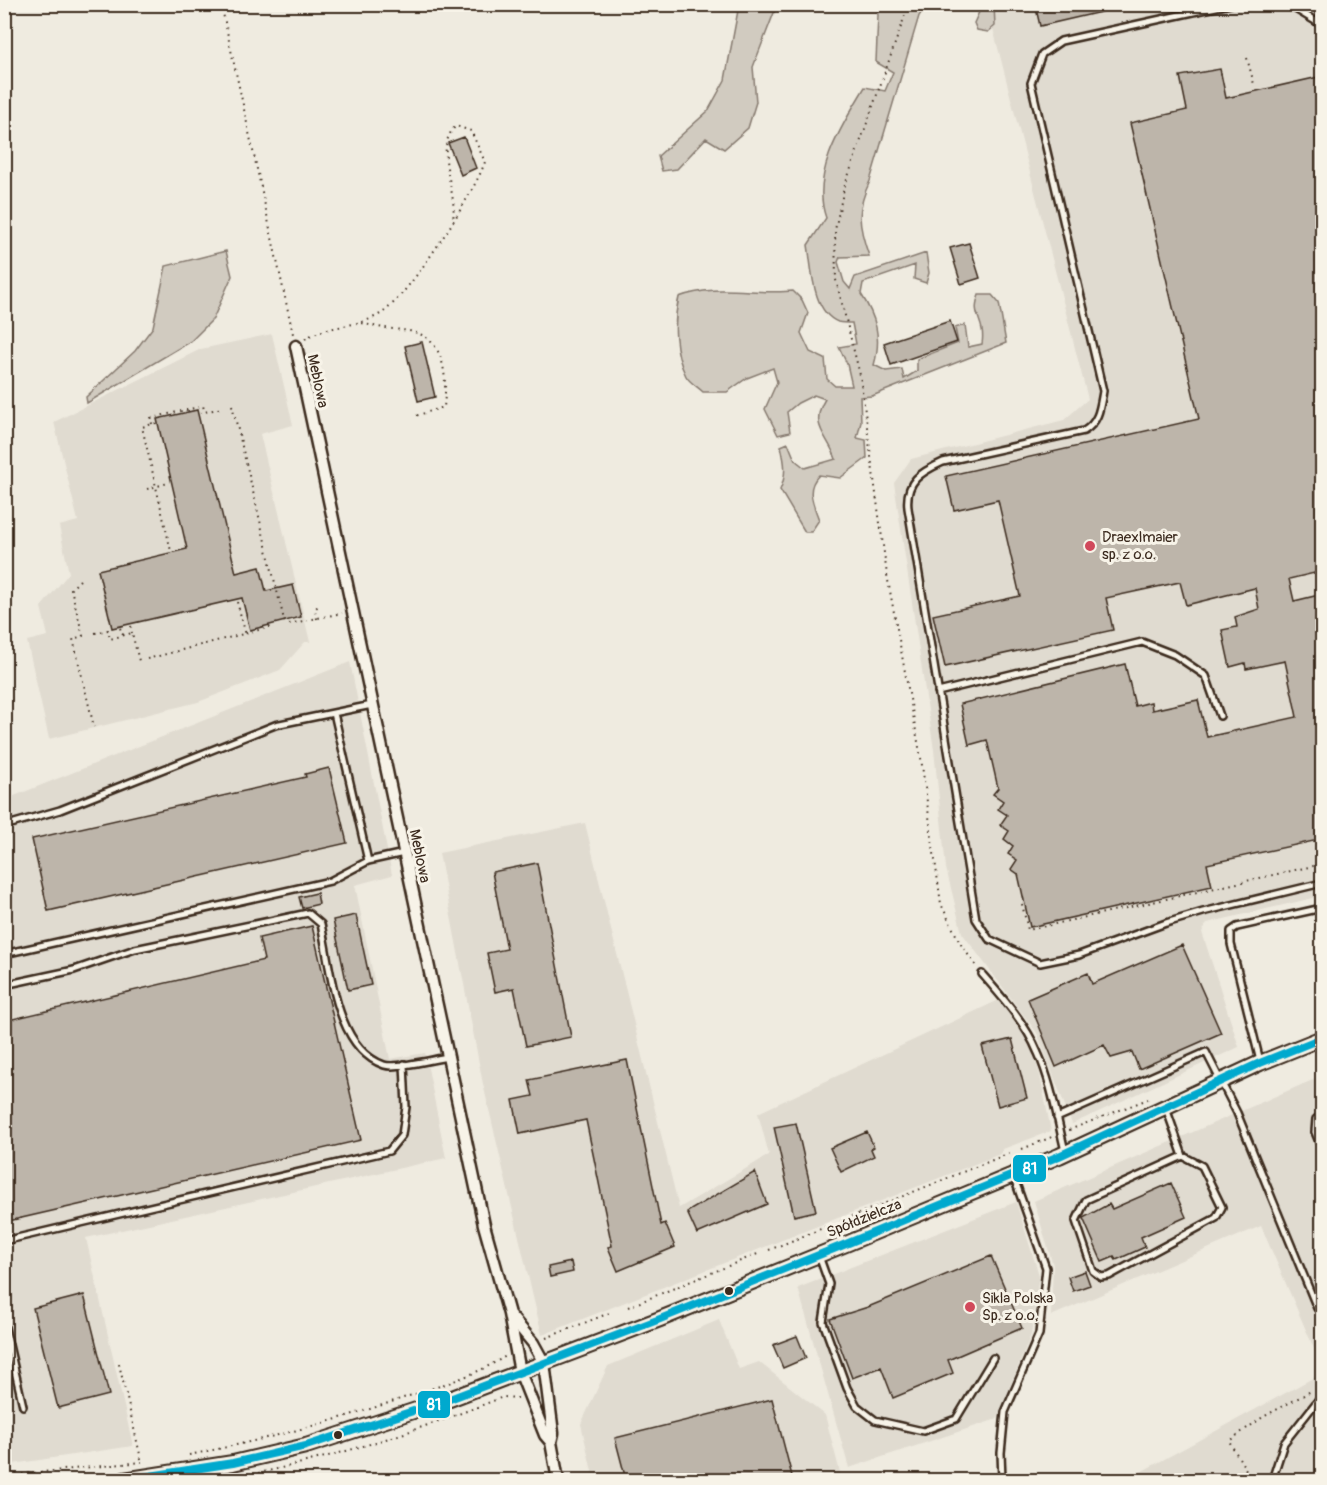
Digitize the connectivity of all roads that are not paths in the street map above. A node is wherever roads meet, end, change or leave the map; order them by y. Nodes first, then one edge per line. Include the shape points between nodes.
1 (1230, 4) edge
2 (1287, 4) edge
3 (1323, 25) edge
4 (296, 346) road end
5 (938, 692) junction
6 (372, 705) junction
7 (334, 713) junction
8 (1220, 716) dead end
9 (4, 826) edge
10 (404, 853) junction
11 (368, 861) junction
12 (1323, 883) edge
13 (1323, 908) edge
14 (4, 954) edge
15 (982, 974) road end
16 (4, 985) edge
17 (1323, 1038) edge
18 (448, 1056) junction
19 (1260, 1063) junction
20 (404, 1064) junction
21 (1219, 1082) junction
22 (1165, 1107) junction
23 (1323, 1116) edge
24 (1057, 1118) junction
25 (1323, 1149) edge
26 (1066, 1153) junction
27 (1183, 1156) junction
28 (1013, 1174) junction
29 (4, 1240) edge
30 (818, 1255) junction
31 (1317, 1308) dead end
32 (508, 1314) junction
33 (4, 1323) edge
34 (993, 1359) dead end
35 (544, 1364) junction
36 (520, 1372) junction
37 (1322, 1396) edge
38 (23, 1406) dead end
39 (551, 1442) junction
40 (1275, 1479) edge
41 (124, 1480) edge
42 (558, 1480) edge
43 (1002, 1480) edge
44 (1266, 1480) edge

1 - 5 lane via 1061,41 1042,54 1033,70 1031,83 1103,391 1094,424 1084,431 943,462 912,480 908,508
2 - 3 lane
4 - 6 street, Meblowa
5 - 8 lane via 1142,642 1175,655 1206,676
5 - 12 lane via 976,919 989,939 1040,963 1079,956 1194,915
6 - 7 lane
6 - 10 street, Meblowa
7 - 9 lane via 275,725 60,810
7 - 11 lane
10 - 11 lane
10 - 18 street, Meblowa
11 - 14 lane via 330,881
13 - 19 lane via 1231,931
15 - 24 lane via 1010,1007 1037,1051
16 - 20 lane via 74,970 135,949 308,913 321,924 345,1030 362,1053 386,1066
17 - 19 street, Spółdzielcza
18 - 20 lane
18 - 32 street, Meblowa via 484,1225
19 - 21 street, Spółdzielcza
20 - 29 lane via 406,1107 402,1135 388,1151
21 - 22 street, Spółdzielcza
21 - 24 lane via 1206,1053
21 - 31 lane via 1237,1113
22 - 26 street, Spółdzielcza
22 - 27 lane
23 - 25 lane via 1316,1119 1315,1132
24 - 26 lane
26 - 28 street, Spółdzielcza
27 - 27 lane via 1202,1166 1222,1207 1216,1218 1101,1277 1093,1270 1076,1221 1086,1200
28 - 30 street, Spółdzielcza
28 - 43 lane via 1046,1268 1039,1334 1001,1430
30 - 34 lane via 830,1284 823,1322 847,1388 857,1406 875,1420 922,1431 956,1419
30 - 35 street, Spółdzielcza
32 - 35 street
32 - 36 street, Meblowa
33 - 38 lane
35 - 36 street, Spółdzielcza
35 - 39 street
36 - 39 street
36 - 41 street, Spółdzielcza via 306,1446 233,1463
37 - 40 lane via 1284,1443
39 - 42 street
40 - 44 lane

